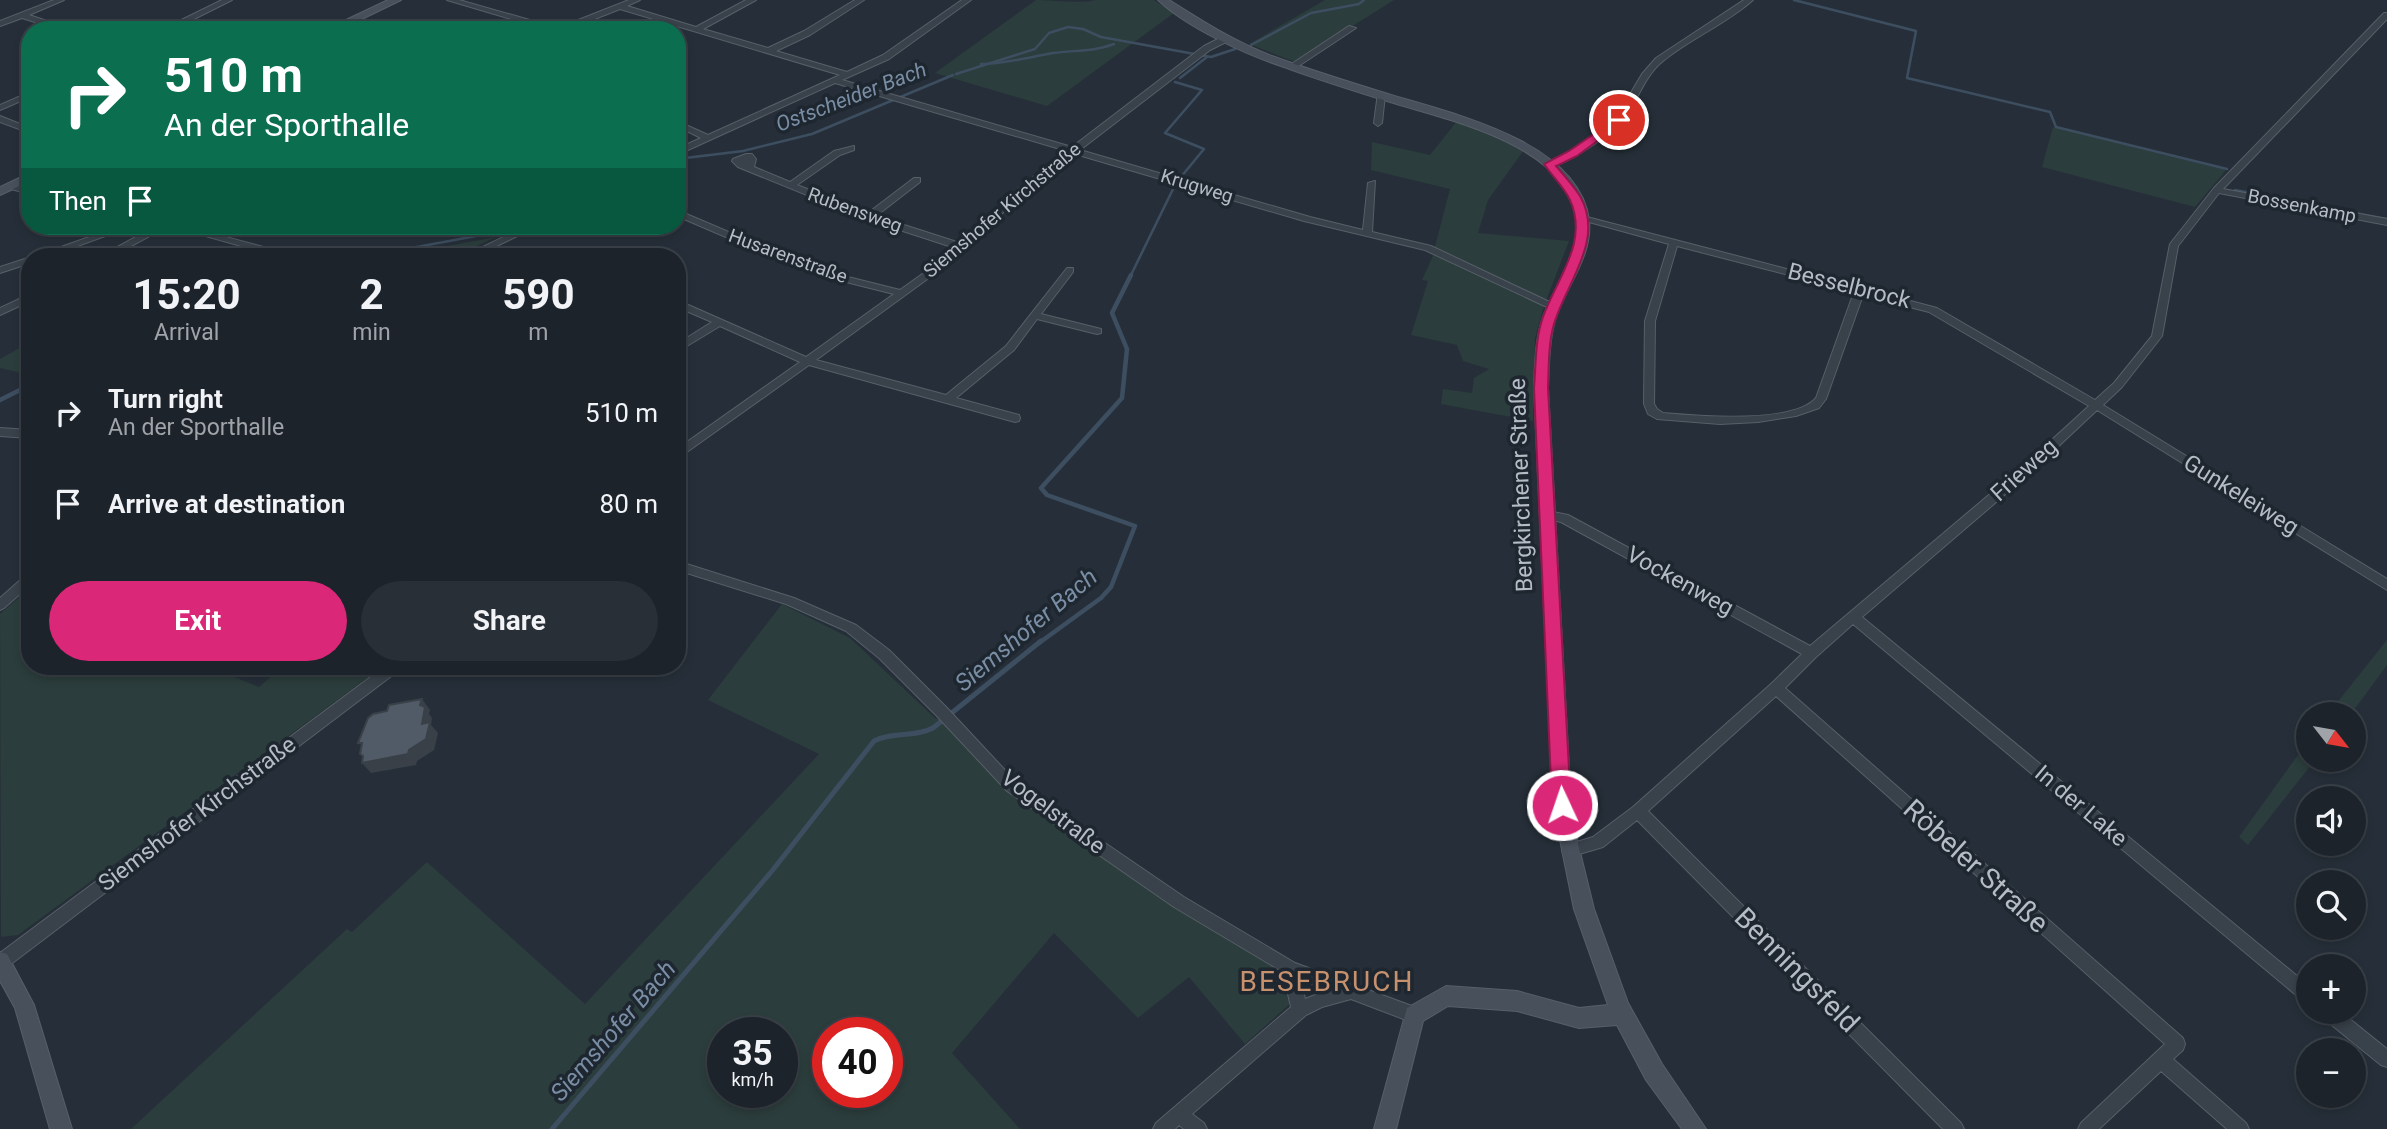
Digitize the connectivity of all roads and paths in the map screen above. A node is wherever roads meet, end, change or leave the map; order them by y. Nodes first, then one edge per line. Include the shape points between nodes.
1 (60, 0) edge
2 (228, 0) edge
3 (396, 0) edge
4 (451, 0) edge
5 (636, 0) edge
6 (752, 0) edge
7 (860, 0) edge
8 (967, 0) edge
9 (1163, 0) edge
10 (1749, 0) edge
11 (619, 6) junction
12 (21, 15) junction
13 (2387, 15) edge
14 (41, 21) edge
15 (184, 21) edge
16 (350, 21) edge
17 (527, 21) edge
18 (582, 21) edge
19 (670, 21) edge
20 (0, 24) edge
21 (686, 26) edge
22 (697, 29) junction
23 (1352, 29) dead end
24 (1225, 39) junction
25 (771, 50) junction
26 (1291, 67) junction
27 (846, 74) junction
28 (836, 81) junction
29 (1381, 95) junction
30 (21, 98) edge
31 (0, 108) edge
32 (0, 119) edge
33 (1378, 123) dead end
34 (21, 127) edge
35 (686, 127) edge
36 (709, 138) junction
37 (686, 148) edge
38 (851, 148) dead end
39 (1072, 149) junction
40 (1549, 164) junction
41 (749, 168) dead end
42 (917, 180) dead end
43 (1178, 180) joint
44 (21, 181) edge
45 (1372, 183) dead end
46 (791, 186) junction
47 (5, 189) edge
48 (2217, 190) junction
49 (686, 217) edge
50 (869, 217) junction
51 (1583, 219) junction
52 (2387, 222) edge
53 (1367, 234) junction
54 (102, 235) edge
55 (146, 235) edge
56 (208, 235) edge
57 (514, 235) edge
58 (1674, 242) junction
59 (963, 247) junction
60 (64, 248) edge
61 (121, 248) edge
62 (257, 248) edge
63 (486, 248) edge
64 (21, 263) edge
65 (0, 270) edge
66 (1070, 270) dead end
67 (1860, 289) junction
68 (902, 293) junction
69 (21, 302) edge
70 (1553, 306) junction
71 (686, 307) edge
72 (0, 313) edge
73 (1035, 316) junction
74 (719, 322) junction
75 (1097, 331) dead end
76 (686, 343) edge
77 (807, 361) junction
78 (948, 399) junction
79 (2094, 404) junction
80 (1015, 418) dead end
81 (0, 432) edge
82 (21, 433) edge
83 (686, 448) edge
84 (1548, 514) junction
85 (686, 568) edge
86 (2387, 585) edge
87 (21, 586) edge
88 (0, 605) edge
89 (1854, 618) junction
90 (1811, 653) junction
91 (382, 675) edge
92 (1776, 688) junction
93 (1638, 811) junction
94 (1569, 850) junction
95 (0, 961) edge
96 (1290, 968) junction
97 (2296, 985) edge
98 (1351, 991) junction
99 (1300, 1010) junction
100 (1622, 1014) junction
101 (1414, 1015) junction
102 (2344, 1024) edge
103 (2177, 1044) joint
104 (2387, 1059) edge
105 (2161, 1060) junction
106 (1180, 1115) junction
107 (61, 1129) edge
108 (1162, 1129) edge
109 (1198, 1129) edge
110 (1385, 1129) edge
111 (1695, 1129) edge
112 (1955, 1129) edge
113 (2087, 1129) edge
114 (2240, 1129) edge

1 - 12 street
2 - 15 street
3 - 16 street
4 - 17 street
5 - 11 street
6 - 22 street
7 - 25 street
8 - 27 street via 886,57
9 - 24 street
10 - 40 street via 1659,60 1619,120 1573,154
11 - 18 street
11 - 19 street
12 - 14 street
12 - 20 street
13 - 48 street, Frieweg
21 - 22 street
22 - 25 street
23 - 26 street
24 - 26 street
24 - 39 street, Siemshofer Kirchstraße
25 - 27 street
26 - 29 street
27 - 28 street
28 - 36 street
28 - 39 street, Krugweg
29 - 33 street
29 - 40 street via 1476,125
30 - 31 street
32 - 34 street
35 - 36 street
36 - 37 street
38 - 46 street
39 - 43 street, Krugweg
39 - 59 street, Siemshofer Kirchstraße
40 - 51 street via 1574,197
41 - 46 street, Rubensweg
42 - 50 street
43 - 53 street, Krugweg
44 - 47 street
45 - 53 street
46 - 50 street, Rubensweg
48 - 52 street, Bossenkamp
48 - 79 street, Frieweg via 2173,246 2157,336 2131,371
49 - 68 street, Husarenstraße via 833,276
50 - 59 street, Rubensweg
51 - 58 street, Besselbrock
51 - 70 street, Bergkirchener Straße via 1580,247
53 - 70 street, Krugweg via 1428,248
54 - 60 street
55 - 61 street
56 - 62 street
57 - 63 street
58 - 67 street, Besselbrock
58 - 67 street via 1650,321 1649,404 1661,416 1754,420 1815,406
59 - 68 street, Siemshofer Kirchstraße
64 - 65 street
66 - 73 street
67 - 79 street, Besselbrock via 1947,317
68 - 77 street, Siemshofer Kirchstraße
69 - 72 street
70 - 84 street, Bergkirchener Straße via 1545,334 1541,388
71 - 74 street
73 - 75 street
73 - 78 street via 1010,348
74 - 76 street
74 - 77 street
77 - 78 street
77 - 83 street, Siemshofer Kirchstraße
78 - 80 street
79 - 86 street, Gunkeleiweg
79 - 89 street, Frieweg via 2026,470
81 - 82 street
84 - 90 street, Vockenweg via 1564,518
84 - 94 street, Bergkirchener Straße via 1562,805
85 - 96 street, Vogelstraße via 790,601 851,628 884,654 1012,787 1179,902
87 - 88 street
89 - 90 street, Frieweg
89 - 97 street, In der Lake
90 - 92 street, Frieweg
91 - 95 street, Siemshofer Kirchstraße
92 - 93 street, Frieweg
92 - 103 street, Röbeler Straße
93 - 94 street, Frieweg via 1598,842
93 - 112 street, Benningsfeld
94 - 100 street, Bergkirchener Straße via 1585,916
95 - 107 street via 24,1005
96 - 98 street, Vogelstraße
96 - 99 street
98 - 99 street
98 - 101 street, Vogelstraße
99 - 106 street
100 - 101 street via 1579,1018 1517,1001 1446,996
100 - 111 street, Bergkirchener Straße via 1654,1072
101 - 110 street
102 - 104 street
103 - 105 street
105 - 113 street
105 - 114 street
106 - 108 street
106 - 109 street

